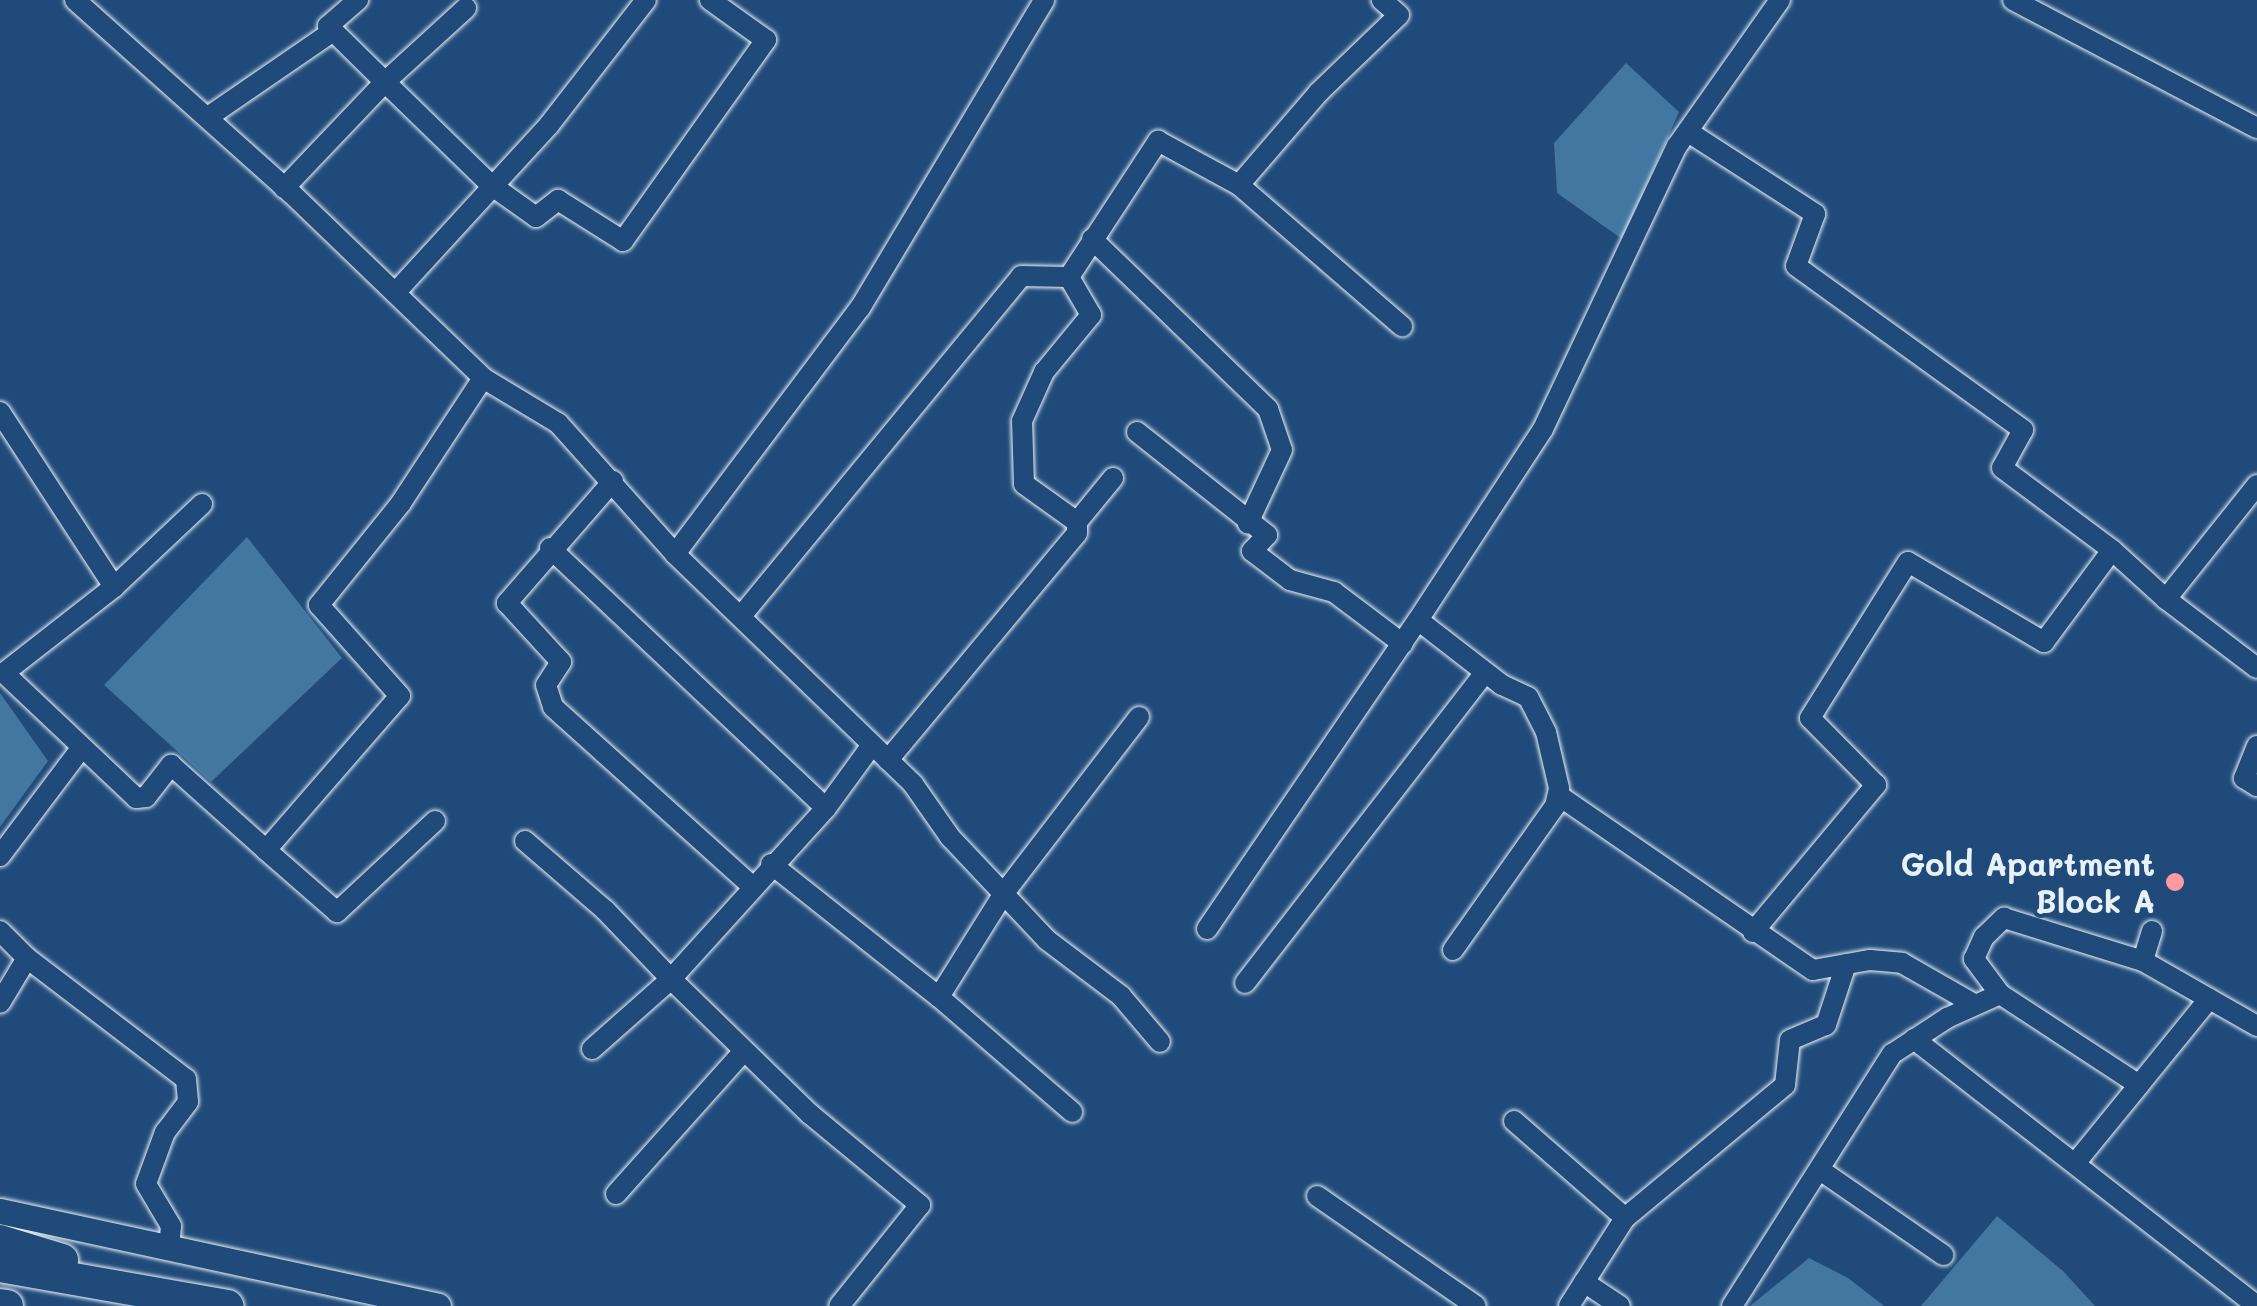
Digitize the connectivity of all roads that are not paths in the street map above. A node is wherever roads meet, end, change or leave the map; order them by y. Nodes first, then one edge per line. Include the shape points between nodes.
1 (75, 0) edge
2 (358, 0) edge
3 (646, 0) edge
4 (710, 0) edge
5 (1044, 0) edge
6 (1382, 0) edge
7 (1780, 0) edge
8 (2014, 0) edge
9 (466, 8) dead end
10 (333, 31) junction
11 (385, 82) junction
12 (208, 117) junction
13 (2257, 128) edge
14 (1690, 132) junction
15 (491, 185) junction
16 (1240, 185) junction
17 (284, 188) junction
18 (1092, 239) junction
19 (1069, 276) junction
20 (395, 292) junction
21 (1402, 326) dead end
22 (483, 378) junction
23 (0, 412) edge
24 (1136, 432) dead end
25 (1113, 478) dead end
26 (613, 482) junction
27 (2257, 485) edge
28 (202, 504) dead end
29 (1077, 522) junction
30 (1248, 523) junction
31 (550, 548) junction
32 (2112, 550) junction
33 (676, 554) junction
34 (114, 587) junction
35 (2166, 599) junction
36 (742, 616) junction
37 (1418, 620) junction
38 (1403, 644) junction
39 (2257, 668) edge
40 (1485, 673) junction
41 (1139, 717) dead end
42 (872, 745) junction
43 (82, 746) junction
44 (2257, 746) edge
45 (888, 760) junction
46 (2257, 786) edge
47 (1558, 795) junction
48 (826, 808) junction
49 (435, 821) dead end
50 (525, 841) dead end
51 (266, 850) junction
52 (0, 856) edge
53 (771, 864) junction
54 (754, 888) junction
55 (1004, 893) junction
56 (1206, 929) dead end
57 (0, 931) edge
58 (2152, 931) dead end
59 (1753, 932) junction
60 (1454, 950) dead end
61 (27, 958) junction
62 (2143, 961) junction
63 (1846, 964) junction
64 (671, 979) junction
65 (1245, 983) dead end
66 (2000, 994) junction
67 (939, 997) junction
68 (2209, 999) junction
69 (0, 1003) edge
70 (1972, 1003) junction
71 (2257, 1026) edge
72 (1914, 1039) junction
73 (1160, 1042) dead end
74 (592, 1049) dead end
75 (744, 1051) junction
76 (2139, 1085) junction
77 (1072, 1112) dead end
78 (1514, 1121) dead end
79 (2076, 1161) junction
80 (1820, 1170) junction
81 (616, 1194) dead end
82 (1316, 1196) dead end
83 (0, 1211) edge
84 (1625, 1218) junction
85 (0, 1240) edge
86 (169, 1246) junction
87 (1943, 1255) dead end
88 (0, 1266) edge
89 (1584, 1282) junction
90 (163, 1294) junction
91 (228, 1306) edge
92 (438, 1306) edge
93 (838, 1306) edge
94 (1476, 1306) edge
95 (1569, 1306) edge
96 (1620, 1306) edge
97 (1732, 1306) edge
98 (2257, 1306) edge

1 - 12 street
2 - 10 street via 328,26
3 - 15 street via 549,124
4 - 15 street via 766,40 623,242 558,200 536,217
5 - 33 street via 860,308
6 - 16 street via 1400,14 1318,93
7 - 14 street
8 - 13 street
9 - 11 street
10 - 11 street
10 - 12 street
11 - 15 street
11 - 17 street
12 - 17 street
14 - 32 street via 1815,214 1796,266 2023,430 2002,468
14 - 37 street via 1647,199 1543,429
15 - 20 street
16 - 18 street via 1158,140
16 - 21 street
17 - 20 street
18 - 19 street
18 - 30 street via 1268,409 1282,450
19 - 29 street via 1092,315 1044,372 1022,421 1024,484
19 - 36 street via 1021,276
20 - 22 street
22 - 26 street via 558,423
22 - 51 street via 400,503 319,606 400,696
23 - 34 street
24 - 30 street
25 - 29 street
26 - 31 street
26 - 33 street
27 - 35 street
28 - 34 street
29 - 45 street via 1073,543
30 - 38 street via 1267,535 1252,551 1290,580 1334,592
31 - 48 street
31 - 54 street via 507,603 561,662 546,685 553,707
32 - 35 street
32 - 59 street via 2044,642 1908,562 1810,718 1876,785
33 - 36 street
34 - 43 street via 4,673
35 - 39 street
36 - 42 street
37 - 38 street
37 - 40 street
38 - 56 street
40 - 47 street via 1528,697 1546,732
40 - 65 street
41 - 55 street
42 - 45 street
42 - 48 street
43 - 51 street via 141,801 171,765
43 - 52 street
44 - 46 street via 2244,778
45 - 55 street
47 - 59 street
47 - 60 street
48 - 53 street
49 - 51 street via 337,912
50 - 64 street
53 - 54 street
53 - 67 street
54 - 64 street
55 - 67 street
55 - 73 street via 1047,940 1121,996
57 - 61 street
58 - 62 street
59 - 63 street via 1813,970
61 - 69 street
61 - 86 street via 186,1080 188,1102 166,1132 146,1184 172,1226
62 - 66 street via 2004,918 1984,936 1974,959
62 - 68 street
63 - 70 street via 1902,963
63 - 84 street via 1826,1025 1790,1040 1785,1085
64 - 74 street
64 - 75 street
66 - 70 street
66 - 76 street
67 - 77 street
68 - 71 street
68 - 76 street
70 - 72 street
72 - 79 street
72 - 80 street via 1892,1054
75 - 81 street
75 - 93 street via 920,1206
76 - 79 street
78 - 84 street
79 - 98 street
80 - 87 street
80 - 97 street
82 - 94 street
83 - 86 street
84 - 89 street
85 - 90 highway
86 - 92 street
88 - 90 highway
89 - 95 street
89 - 96 street
90 - 91 highway

